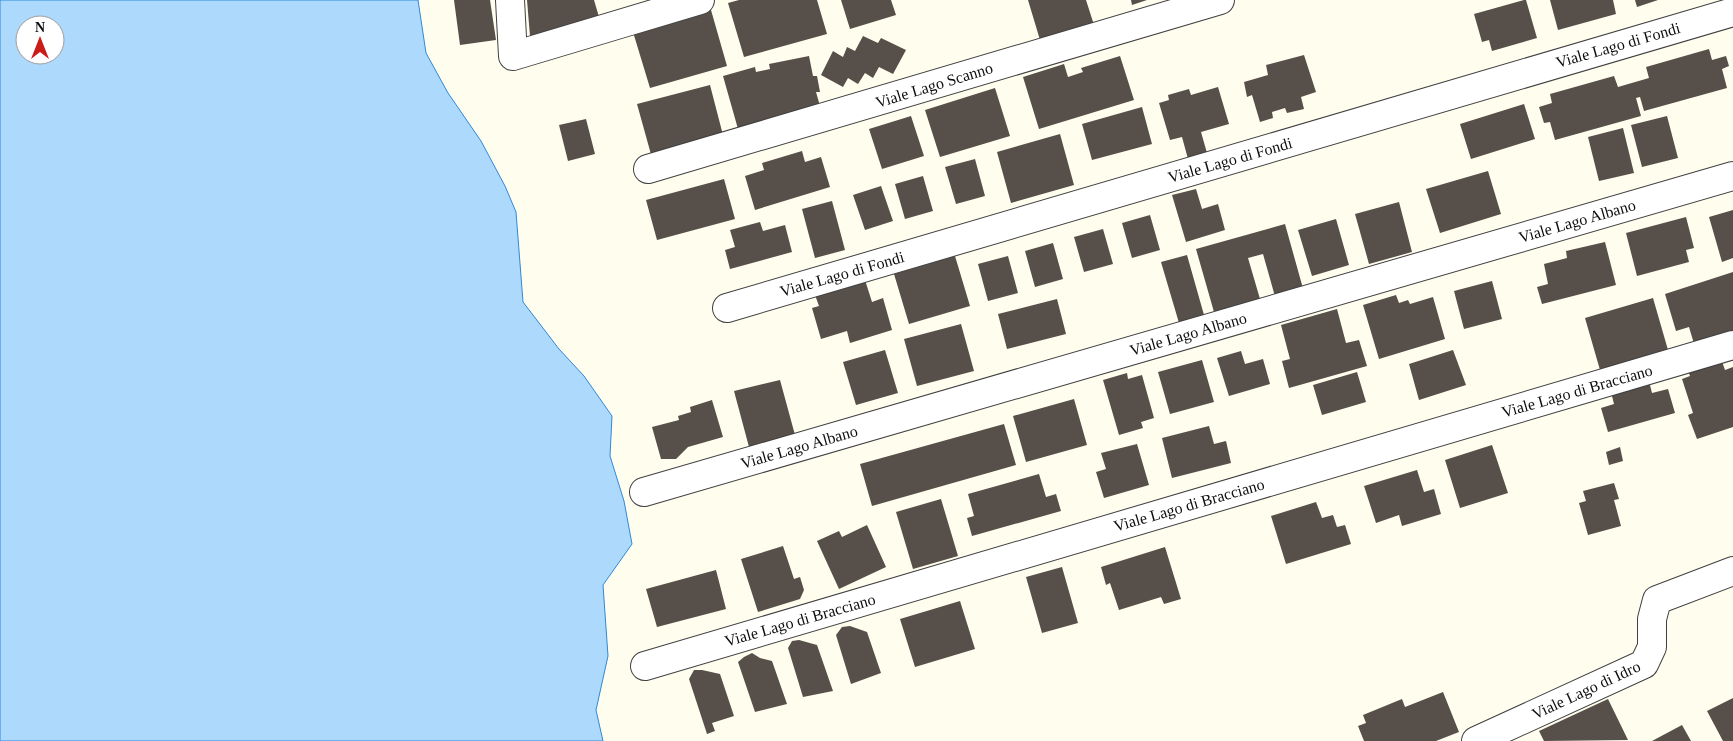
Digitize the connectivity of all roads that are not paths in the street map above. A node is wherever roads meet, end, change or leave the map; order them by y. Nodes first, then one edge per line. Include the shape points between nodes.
1 (510, 0) edge
2 (700, 0) edge
3 (1220, 0) edge
4 (1733, 12) edge
5 (648, 169) dead end
6 (1733, 176) edge
7 (727, 308) dead end
8 (1733, 345) edge
9 (644, 492) dead end
10 (1733, 571) edge
11 (645, 666) dead end
12 (1476, 741) edge

1 - 2 street via 513,56
3 - 5 street, Viale Lago Scanno
4 - 7 street, Viale Lago di Fondi
6 - 9 street, Viale Lago Albano
8 - 11 street, Viale Lago di Bracciano
10 - 12 street, Viale Lago di Idro via 1657,600 1652,619 1652,647 1644,664

